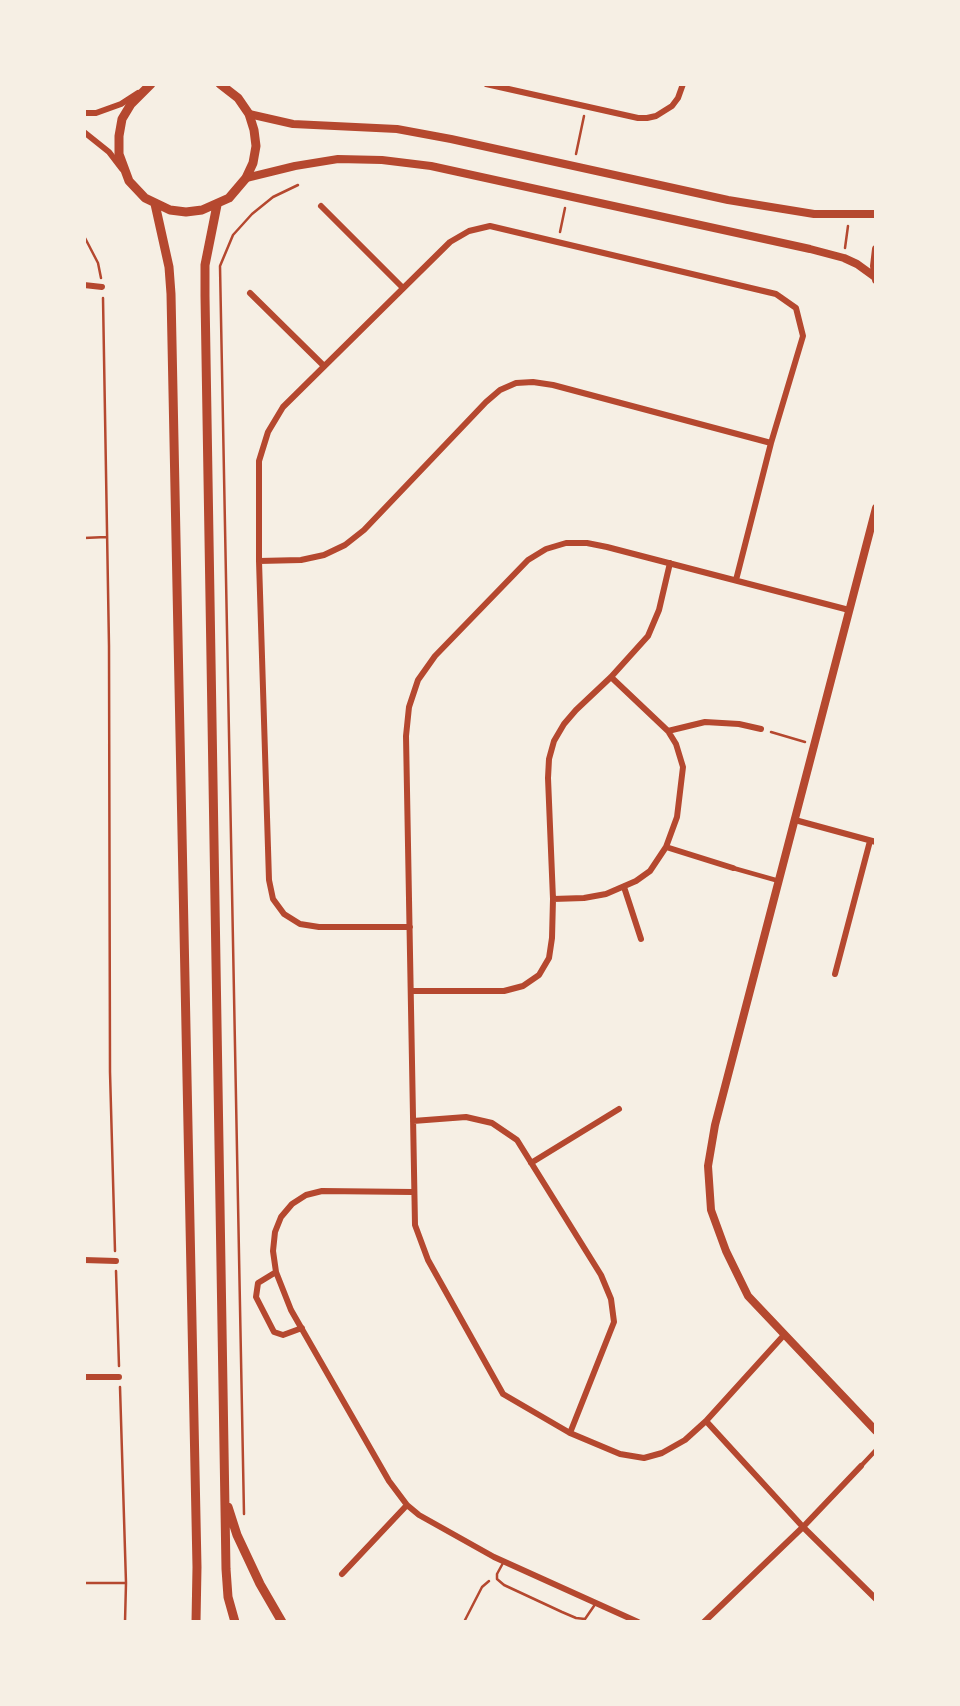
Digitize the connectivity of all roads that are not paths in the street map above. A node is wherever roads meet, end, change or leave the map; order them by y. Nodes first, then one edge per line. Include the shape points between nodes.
1 (486, 84) edge
2 (683, 84) edge
3 (222, 85) edge
4 (147, 87) edge
5 (84, 114) edge
6 (249, 114) junction
7 (84, 132) edge
8 (124, 171) junction
9 (246, 178) junction
10 (155, 204) junction
11 (217, 205) junction
12 (321, 206) dead end
13 (876, 214) edge
14 (876, 249) edge
15 (876, 279) edge
16 (84, 285) edge
17 (102, 287) road end
18 (403, 288) junction
19 (250, 293) dead end
20 (324, 366) junction
21 (771, 443) junction
22 (876, 508) edge
23 (259, 561) junction
24 (670, 563) junction
25 (736, 580) junction
26 (849, 610) junction
27 (611, 677) junction
28 (761, 729) road end
29 (668, 731) junction
30 (795, 820) junction
31 (873, 841) edge
32 (666, 847) junction
33 (733, 868) joint
34 (780, 881) junction
35 (624, 887) junction
36 (553, 899) junction
37 (410, 927) junction
38 (641, 939) dead end
39 (835, 974) dead end
40 (411, 991) junction
41 (619, 1110) dead end
42 (413, 1121) junction
43 (531, 1163) junction
44 (413, 1192) junction
45 (84, 1261) edge
46 (116, 1261) road end
47 (276, 1272) junction
48 (302, 1328) junction
49 (784, 1335) junction
50 (84, 1377) edge
51 (119, 1377) road end
52 (706, 1422) junction
53 (876, 1432) edge
54 (570, 1433) junction
55 (876, 1450) edge
56 (861, 1466) joint
57 (225, 1495) junction
58 (407, 1506) junction
59 (803, 1527) junction
60 (504, 1562) junction
61 (342, 1574) dead end
62 (876, 1599) edge
63 (596, 1604) junction
64 (196, 1622) edge
65 (235, 1622) edge
66 (282, 1622) edge
67 (638, 1622) edge
68 (704, 1622) edge

1 - 2 street via 638,118 656,116 672,106
3 - 6 main road
4 - 5 street via 121,104
4 - 8 main road via 122,119 118,136
6 - 9 main road via 256,146
6 - 13 street via 293,124 397,130 451,139 728,200 814,214
7 - 8 street
8 - 10 main road via 136,190
9 - 11 main road
9 - 15 street via 338,159 431,166 844,258
10 - 11 main road via 186,212
10 - 64 main road via 171,294
11 - 57 main road via 205,275
12 - 18 street
14 - 15 street
16 - 17 street
18 - 20 street
18 - 21 street via 450,242 469,230 490,226 776,294 796,308 803,336
19 - 20 street
20 - 23 street via 283,407 268,432 259,461
21 - 23 street via 553,385 516,383 486,402 345,545 301,560
21 - 25 street
22 - 26 street
23 - 37 street via 273,899 284,914 300,924
24 - 25 street
24 - 27 street via 648,636
24 - 37 street via 587,542 546,549 528,560 435,656 418,680 407,726
25 - 26 street
26 - 30 street
27 - 29 street
27 - 36 street via 564,724 549,759
28 - 29 street via 705,722
29 - 32 street via 683,767 677,817
30 - 31 street
30 - 34 street
31 - 39 street
32 - 33 street
32 - 35 street via 650,871
33 - 34 street
34 - 49 street via 715,1125 709,1166 711,1210 726,1251 748,1296
35 - 36 street via 584,898
35 - 38 street
36 - 40 street via 549,958 539,975 523,986 504,991
37 - 40 street
40 - 42 street
41 - 43 street
42 - 43 street via 466,1117 492,1124 517,1140
42 - 44 street
43 - 54 street via 601,1275 611,1299 614,1322
44 - 47 street via 322,1191 306,1195 281,1217 275,1232
44 - 54 street via 415,1225 428,1260 503,1394
45 - 46 street
47 - 48 street
47 - 48 street via 258,1283 256,1297 274,1332 283,1335
48 - 58 street
49 - 52 street
49 - 53 street
50 - 51 street
52 - 54 street via 685,1440 644,1458 620,1454
52 - 59 street
55 - 56 street
56 - 59 street
57 - 65 main road via 228,1597
57 - 66 main road via 237,1535
58 - 60 street
58 - 61 street
59 - 62 street
59 - 68 street
60 - 63 street
60 - 63 lane via 497,1574 504,1585 576,1618 585,1619
63 - 67 street

